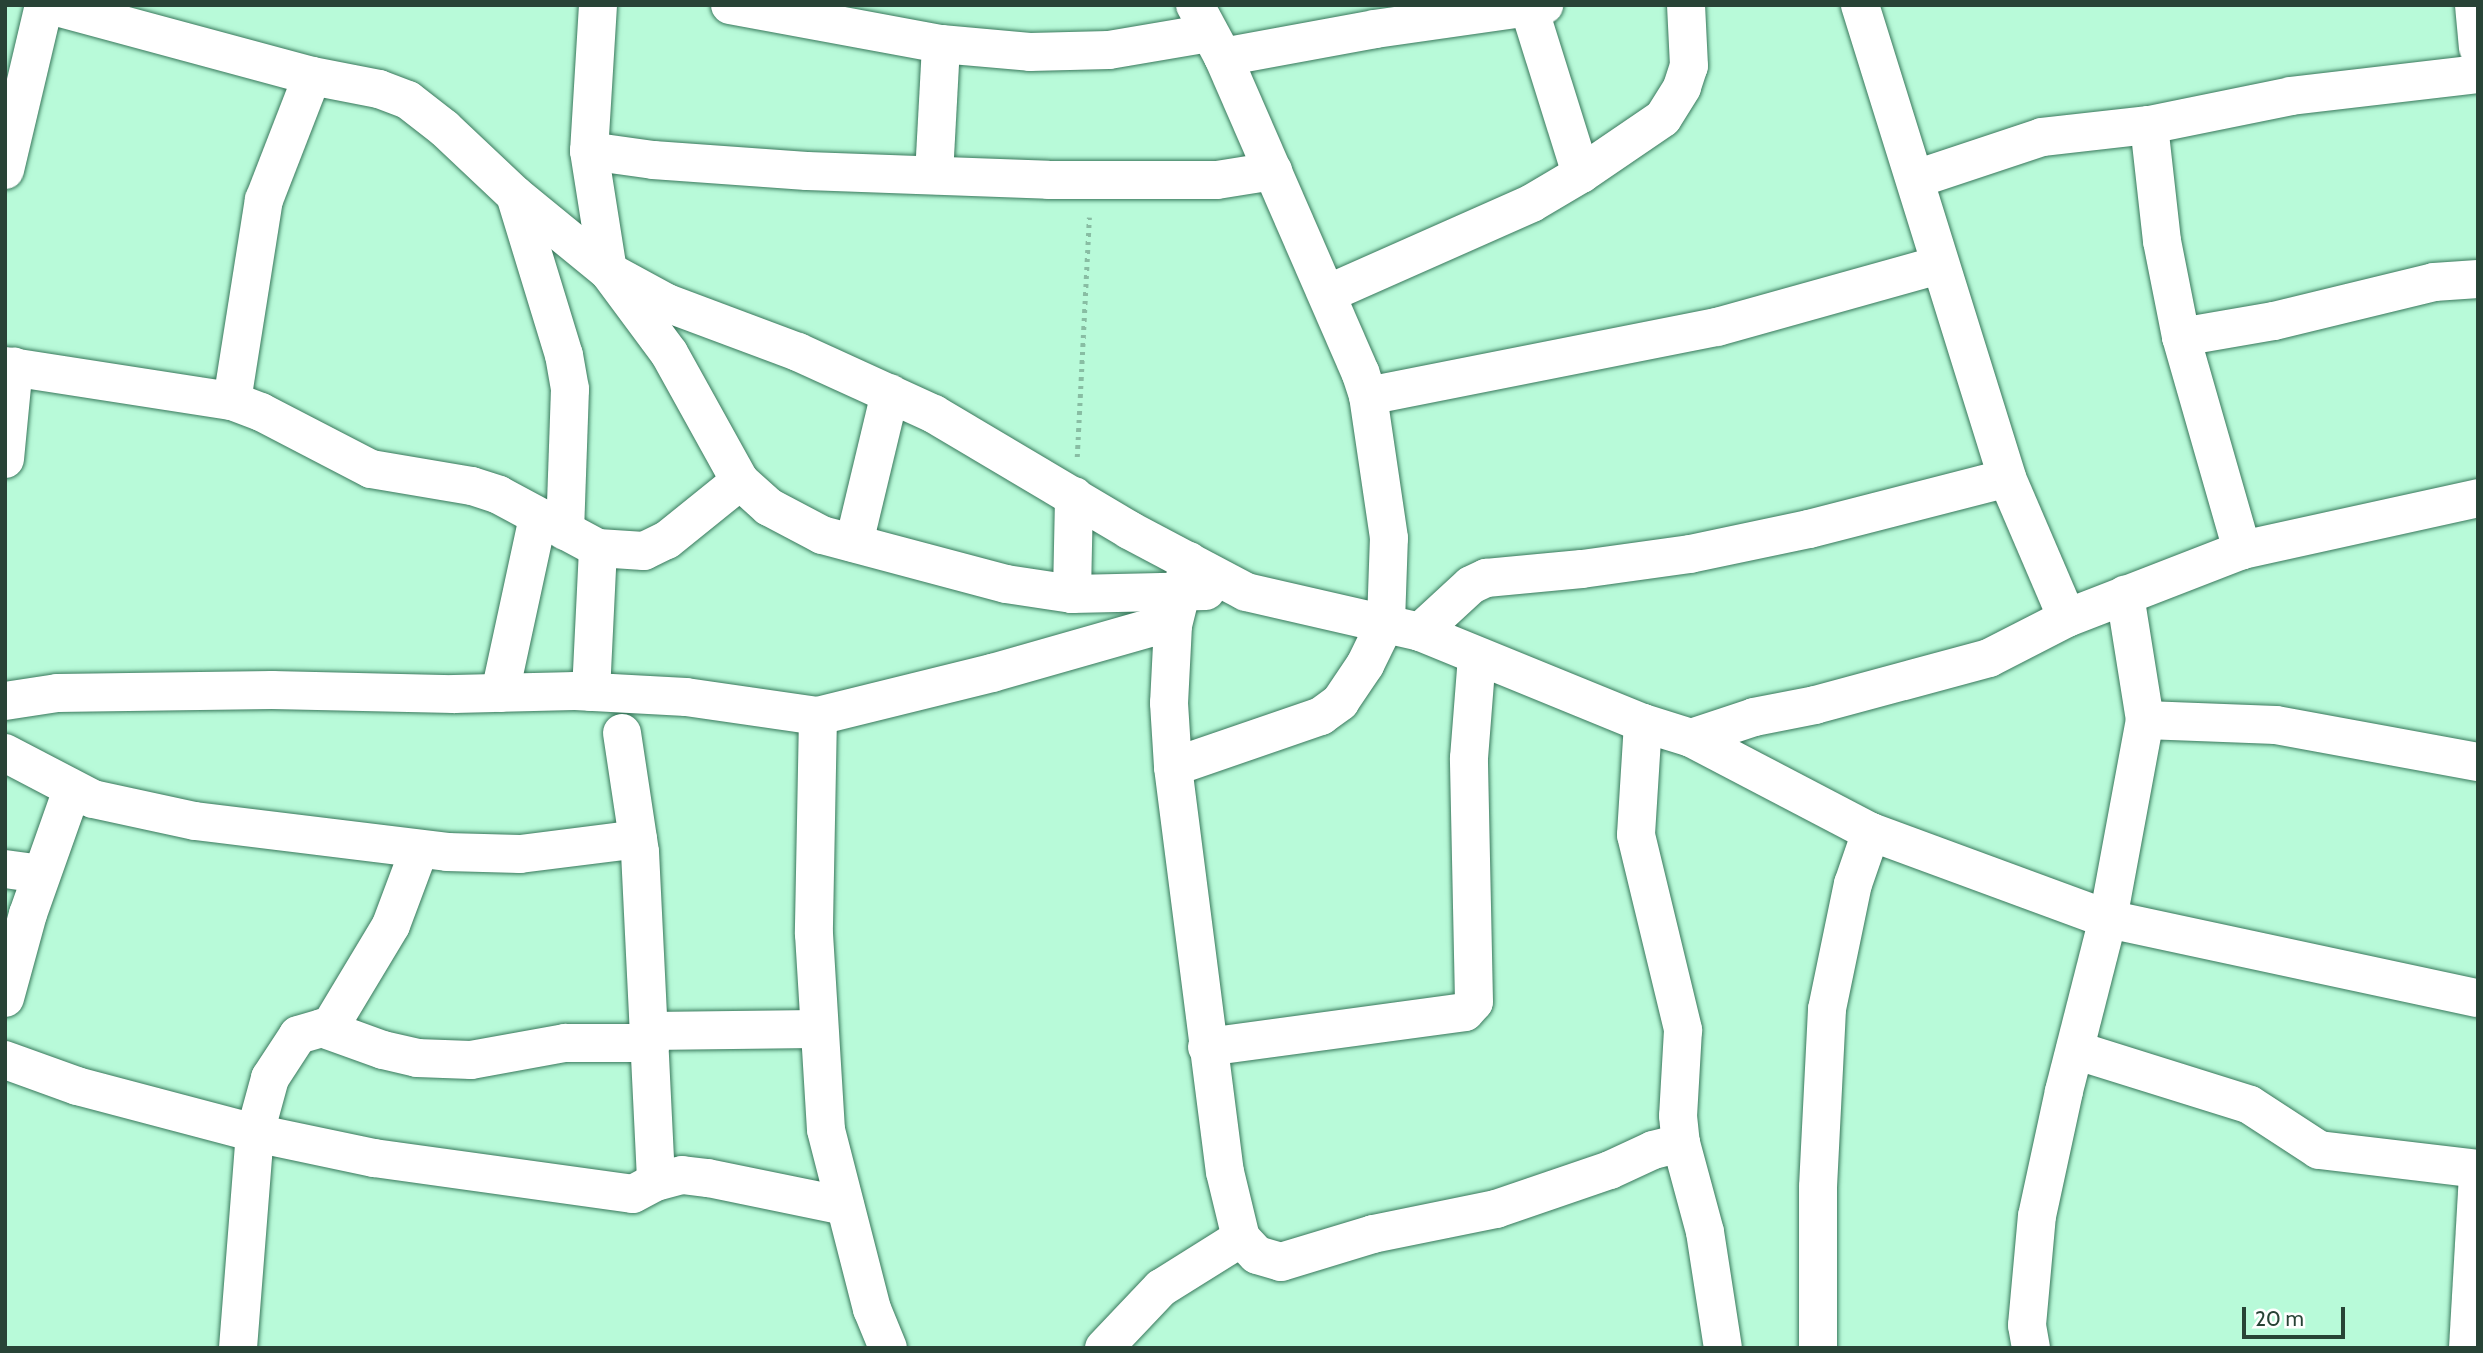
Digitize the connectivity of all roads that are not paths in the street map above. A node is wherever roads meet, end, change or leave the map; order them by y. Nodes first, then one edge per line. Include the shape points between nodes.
1 (44, 5) edge
2 (49, 5) edge
3 (598, 5) edge
4 (730, 5) edge
5 (1686, 5) edge
6 (1860, 5) edge
7 (1536, 6) edge
8 (2476, 8) edge
9 (1463, 10) edge
10 (1209, 32) edge
11 (941, 44) junction
12 (2478, 48) edge
13 (2478, 74) edge
14 (312, 76) junction
15 (2149, 125) junction
16 (589, 151) junction
17 (5, 170) edge
18 (1273, 171) junction
19 (1581, 174) junction
20 (934, 175) junction
21 (1916, 179) junction
22 (514, 195) junction
23 (1939, 265) junction
24 (608, 271) junction
25 (2478, 279) edge
26 (1327, 294) junction
27 (2181, 337) junction
28 (10, 366) edge
29 (890, 393) junction
30 (1368, 396) junction
31 (232, 401) junction
32 (5, 459) edge
33 (2007, 478) junction
34 (740, 481) junction
35 (1074, 496) junction
36 (2478, 498) edge
37 (567, 532) junction
38 (854, 543) junction
39 (2242, 550) junction
40 (1181, 592) junction
41 (1072, 594) junction
42 (2125, 595) junction
43 (2067, 618) junction
44 (1403, 627) junction
45 (1477, 657) junction
46 (591, 692) junction
47 (500, 693) junction
48 (5, 701) edge
49 (818, 716) junction
50 (2145, 720) junction
51 (1643, 723) junction
52 (622, 733) dead end
53 (1691, 738) junction
54 (5, 753) edge
55 (2478, 762) edge
56 (1172, 767) junction
57 (72, 790) junction
58 (1871, 832) junction
59 (638, 839) junction
60 (419, 850) junction
61 (24, 872) edge
62 (2109, 919) junction
63 (2478, 998) edge
64 (5, 999) edge
65 (817, 1029) junction
66 (328, 1030) junction
67 (650, 1037) junction
68 (1207, 1048) junction
69 (2075, 1050) junction
70 (5, 1060) edge
71 (255, 1133) junction
72 (1681, 1143) junction
73 (2478, 1169) edge
74 (2478, 1177) edge
75 (656, 1182) junction
76 (845, 1206) junction
77 (1241, 1238) junction
78 (238, 1348) edge
79 (888, 1348) edge
80 (1104, 1348) edge
81 (1723, 1348) edge
82 (1818, 1348) edge
83 (2031, 1348) edge
84 (2468, 1348) edge

1 - 17 street
2 - 14 street
3 - 16 street
4 - 11 street
5 - 19 street via 1689,66 1682,87 1663,117
6 - 21 street
7 - 9 street
7 - 19 street
8 - 12 street
9 - 10 street
10 - 11 street via 1109,50 1030,52
10 - 18 street
11 - 20 street
13 - 15 street via 2291,96
14 - 22 street via 379,89 408,100
14 - 31 street via 264,200
15 - 21 street via 2042,137
15 - 27 street via 2162,241
16 - 20 street via 807,171
16 - 24 street
18 - 20 street via 1217,180
18 - 26 street
19 - 26 street via 1532,204
21 - 23 street
22 - 24 street
22 - 37 street via 564,355 570,389
23 - 30 street via 1717,327
23 - 33 street
24 - 29 street via 667,303 798,352
24 - 34 street via 669,353
25 - 27 street via 2434,282 2274,321
26 - 30 street
27 - 39 street
28 - 31 street
28 - 32 street
29 - 35 street
29 - 38 street
30 - 44 street
31 - 37 street via 371,469 472,486 499,495
33 - 43 street
33 - 44 street via 1690,554 1486,578
34 - 37 street via 667,540 644,551
34 - 38 street via 769,507 822,535
35 - 40 street
35 - 41 street
36 - 39 street
37 - 46 street
37 - 47 street
38 - 41 street via 1006,584
39 - 42 street
40 - 41 street
40 - 44 street via 1246,592
40 - 49 street via 1150,628
40 - 56 street via 1169,703
42 - 43 street
42 - 50 street
43 - 53 street via 1989,658 1754,717
44 - 45 street
44 - 56 street via 1365,665 1340,702 1321,716
45 - 51 street
45 - 68 street via 1469,758 1474,1002 1465,1012
46 - 47 street
46 - 49 street via 686,696
47 - 48 street via 57,693
49 - 65 street
50 - 55 street via 2276,725
50 - 62 street
51 - 53 street
51 - 72 street via 1636,835 1683,1030
52 - 59 street
53 - 58 street
54 - 57 street
56 - 68 street
57 - 60 street via 93,799 195,821
57 - 61 street
58 - 62 street
58 - 82 street via 1853,884 1827,1009 1818,1187
59 - 60 street via 520,854
59 - 67 street
60 - 66 street via 391,925
61 - 64 street
62 - 63 street
62 - 69 street
65 - 67 street
65 - 76 street via 826,1130
66 - 67 street via 417,1058 471,1060 565,1043
66 - 71 street via 315,1028 298,1035 270,1078
67 - 75 street
68 - 77 street via 1225,1172
69 - 73 street via 2250,1105 2319,1150
69 - 83 street via 2037,1216 2027,1325
70 - 71 street via 77,1086
71 - 75 street via 374,1158 633,1194
71 - 78 street
72 - 77 street via 1496,1209 1373,1234 1281,1262 1257,1255
72 - 81 street via 1705,1232
74 - 84 street
75 - 76 street via 682,1175 708,1178
76 - 79 street via 872,1309
77 - 80 street via 1161,1288

